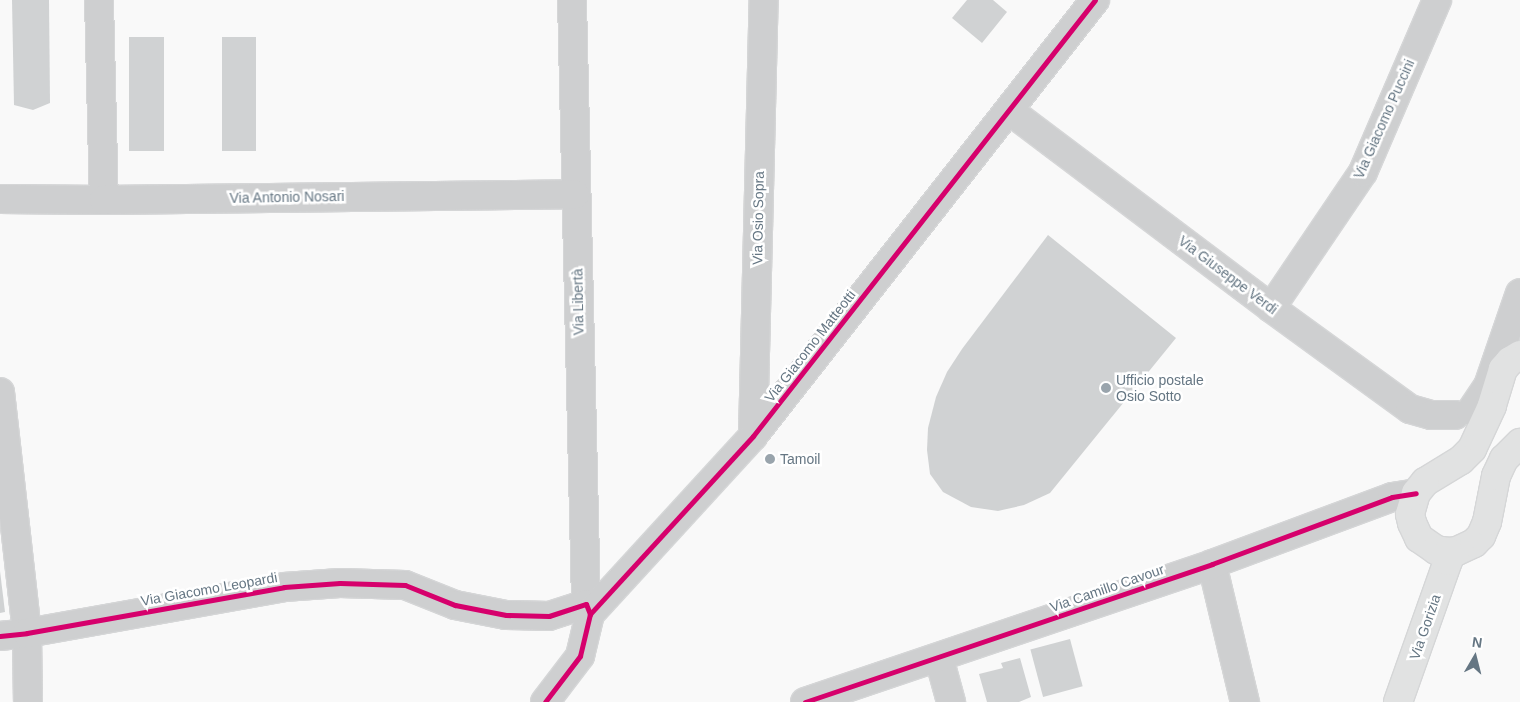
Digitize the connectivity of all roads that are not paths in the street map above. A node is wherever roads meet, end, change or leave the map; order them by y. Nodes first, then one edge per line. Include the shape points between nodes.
1 (99, 0) edge
2 (572, 0) edge
3 (764, 0) edge
4 (1095, 0) edge
5 (1437, 0) edge
6 (1010, 111) junction
7 (575, 194) junction
8 (0, 199) edge
9 (104, 200) junction
10 (1520, 293) edge
11 (1271, 308) junction
12 (1520, 355) edge
13 (0, 392) edge
14 (753, 436) junction
15 (1520, 443) edge
16 (1416, 493) junction
17 (1448, 552) junction
18 (1212, 564) junction
19 (588, 609) junction
20 (27, 634) junction
21 (0, 636) edge
22 (939, 658) junction
23 (28, 702) edge
24 (545, 702) edge
25 (805, 702) edge
26 (951, 702) edge
27 (1245, 702) edge
28 (1398, 702) edge

1 - 9 street
2 - 7 street, Via Libertà
3 - 14 street, Via Osio Sopra
4 - 6 street, Via Giacomo Matteotti
5 - 11 street, Via Giacomo Puccini via 1363,172
6 - 11 street, Via Giuseppe Verdi
6 - 14 street, Via Giacomo Matteotti
7 - 9 street, Via Antonio Nosari
7 - 19 street, Via Libertà
8 - 9 street, Via Antonio Nosari
10 - 11 street, Via Giuseppe Verdi via 1488,386 1463,413 1430,415 1410,409
12 - 16 main road via 1503,369 1492,406 1472,449 1461,460 1425,482
13 - 20 street
14 - 19 street, Via Giacomo Matteotti
15 - 17 main road via 1504,459 1496,476 1481,536 1466,548
16 - 17 main road via 1410,514 1415,531 1425,544
16 - 18 street, Via Camillo Cavour via 1392,497 1341,514
17 - 28 main road, Via Gorizia via 1448,561
18 - 22 street, Via Camillo Cavour
18 - 27 street
19 - 20 street, Via Giacomo Leopardi via 550,616 506,615 455,605 405,585 340,583 284,587
19 - 24 street, Via Giacomo Matteotti via 580,656
20 - 21 street, Via Giacomo Leopardi
20 - 23 street
22 - 25 street, Via Camillo Cavour
22 - 26 street

